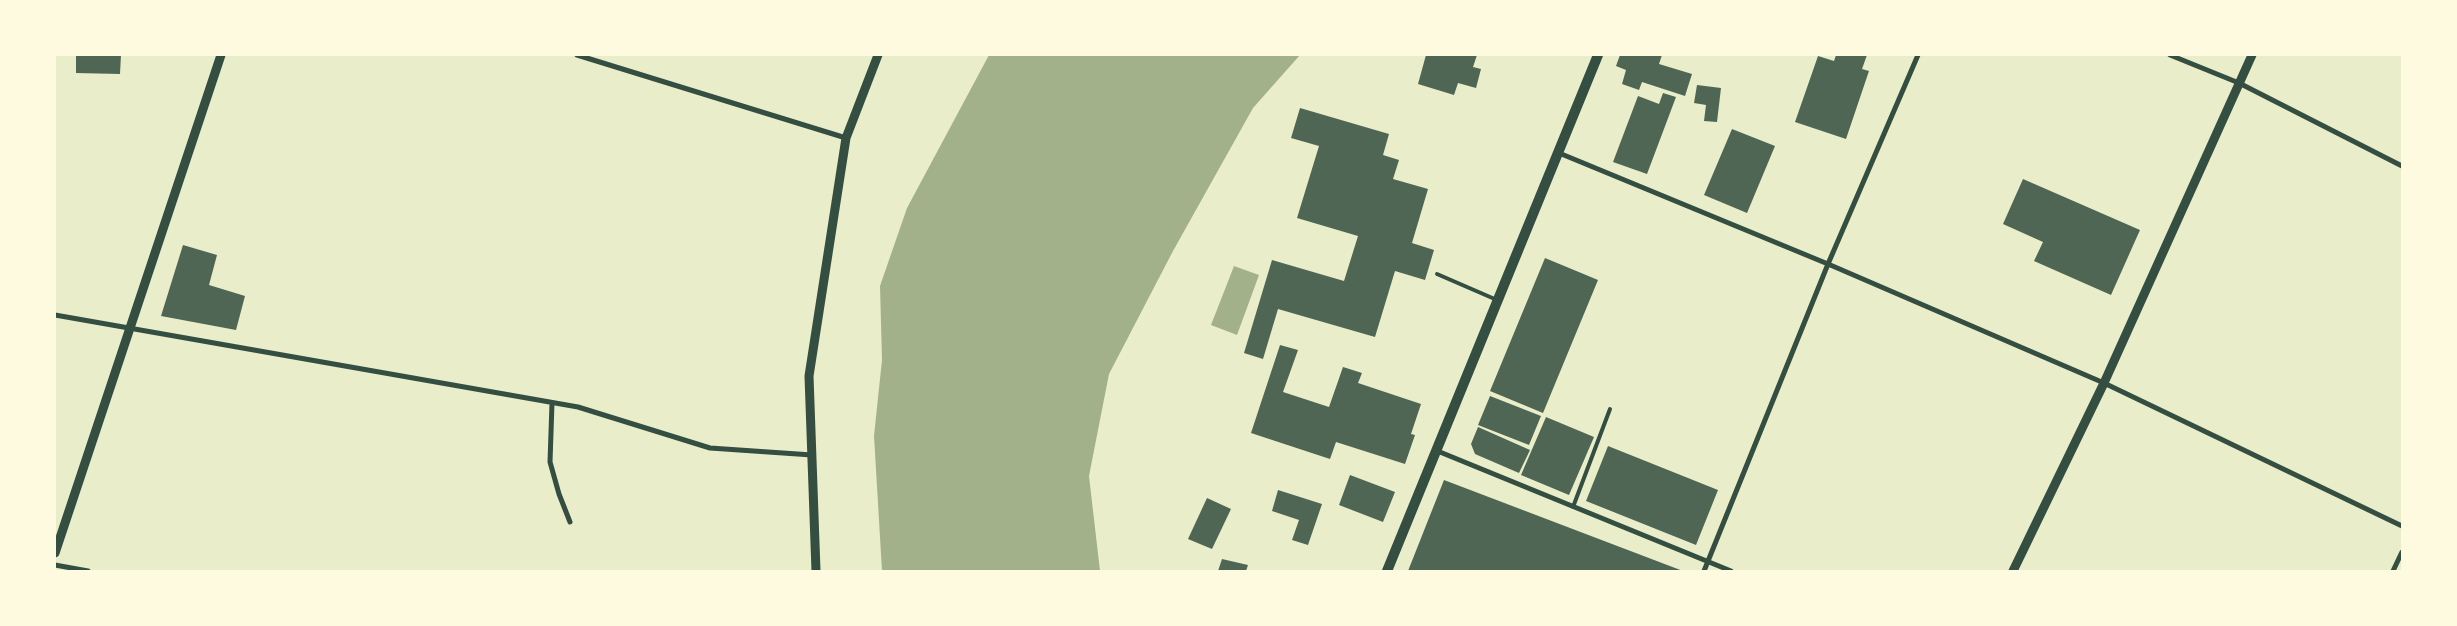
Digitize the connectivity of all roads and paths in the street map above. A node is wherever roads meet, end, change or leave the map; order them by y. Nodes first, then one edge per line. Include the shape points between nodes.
1 (221, 55) edge
2 (577, 55) edge
3 (878, 55) edge
4 (1598, 55) edge
5 (1918, 55) edge
6 (2170, 55) edge
7 (2252, 55) edge
8 (2239, 83) junction
9 (846, 138) junction
10 (1559, 153) junction
11 (2402, 166) edge
12 (1828, 264) junction
13 (1438, 274) dead end
14 (1497, 300) junction
15 (55, 315) edge
16 (130, 329) junction
17 (2104, 383) junction
18 (552, 403) junction
19 (1610, 409) dead end
20 (1435, 450) junction
21 (812, 455) junction
22 (1573, 507) junction
23 (570, 522) dead end
24 (2402, 526) edge
25 (2402, 552) edge
26 (55, 553) edge
27 (1708, 562) junction
28 (55, 564) edge
29 (88, 571) edge
30 (816, 571) edge
31 (1387, 571) edge
32 (1704, 571) edge
33 (1731, 571) edge
34 (2012, 571) edge
35 (2393, 571) edge

1 - 16 street
2 - 9 street
3 - 9 street
4 - 10 main road
5 - 12 street
6 - 8 street
7 - 8 street
8 - 11 street
8 - 17 street
9 - 21 street via 809,376
10 - 12 street
10 - 14 main road
12 - 17 street
12 - 27 street
13 - 14 lane
14 - 20 main road
15 - 16 street
16 - 18 street
16 - 26 street
17 - 24 street
17 - 34 street
18 - 21 street via 710,448
18 - 23 street via 550,462
19 - 22 lane
20 - 22 street
20 - 31 main road
21 - 30 street
22 - 27 street
25 - 35 street
27 - 32 street
27 - 33 street
28 - 29 street

